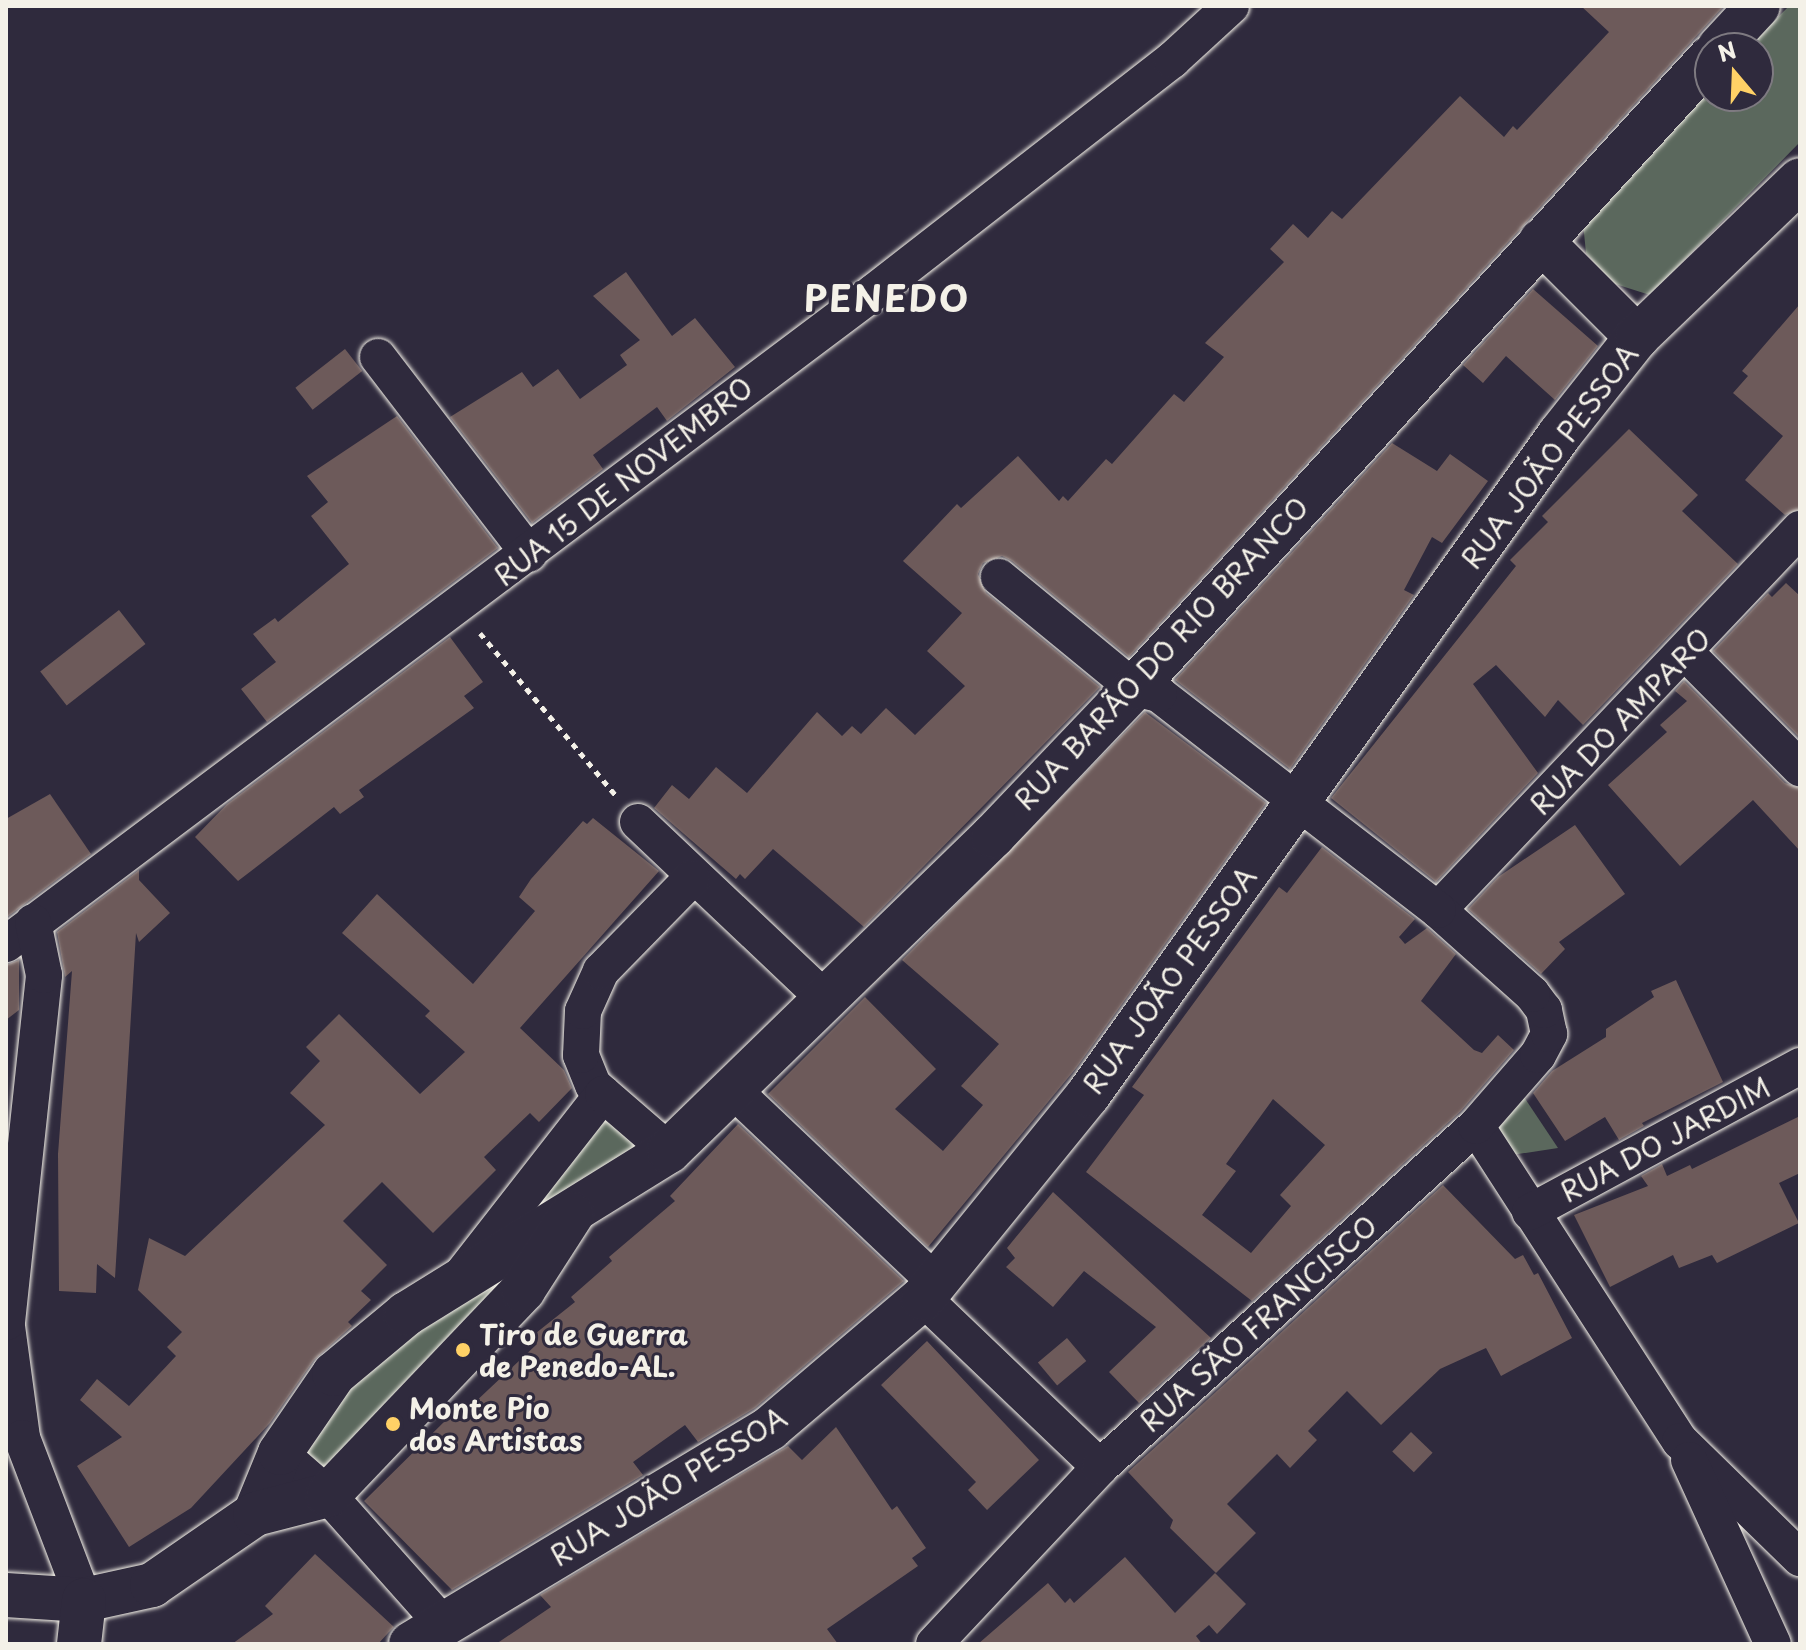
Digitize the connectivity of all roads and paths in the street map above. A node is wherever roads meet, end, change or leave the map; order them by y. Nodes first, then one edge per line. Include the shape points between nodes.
1 (1231, 6) edge
2 (1758, 6) edge
3 (1734, 32) edge
4 (1694, 75) edge
5 (1800, 180) edge
6 (1541, 241) junction
7 (1637, 337) junction
8 (378, 357) dead end
9 (1800, 529) edge
10 (529, 554) junction
11 (999, 577) dead end
12 (469, 621) dead end
13 (1687, 654) junction
14 (1134, 688) junction
15 (1800, 768) edge
16 (1297, 800) junction
17 (629, 812) joint
18 (692, 878) junction
19 (1438, 910) junction
20 (20, 933) edge
21 (822, 996) junction
22 (1800, 1066) edge
23 (732, 1089) junction
24 (603, 1094) junction
25 (1476, 1126) junction
26 (669, 1151) junction
27 (576, 1208) junction
28 (1530, 1212) junction
29 (457, 1282) junction
30 (928, 1289) junction
31 (6, 1320) edge
32 (14, 1439) edge
33 (1680, 1441) junction
34 (280, 1453) junction
35 (1100, 1467) junction
36 (328, 1495) junction
37 (255, 1514) junction
38 (1800, 1558) edge
39 (6, 1595) edge
40 (84, 1600) junction
41 (426, 1633) edge
42 (79, 1644) edge
43 (934, 1644) edge
44 (1773, 1644) edge

1 - 10 street, RUA 15 DE NOVEMBRO via 1160,70
2 - 3 main road
4 - 6 main road, RUA BARÃO DO RIO BRANCO
5 - 7 main road, RUA JOÃO PESSOA
6 - 7 main road
6 - 14 main road, RUA BARÃO DO RIO BRANCO
7 - 16 main road, RUA JOÃO PESSOA via 1560,434
8 - 10 street
9 - 13 street, RUA DO AMPARO
10 - 20 street, RUA 15 DE NOVEMBRO
11 - 14 street
12 - 17 path
13 - 15 street
13 - 19 street, RUA DO AMPARO
14 - 16 street via 1159,694
14 - 21 main road, RUA BARÃO DO RIO BRANCO via 993,836
16 - 19 street
16 - 30 main road, RUA JOÃO PESSOA via 1088,1095
17 - 18 street
18 - 21 street
18 - 24 street via 601,971 583,1011 581,1055 593,1085
19 - 25 street, RUA SÃO FRANCISCO via 1532,994 1544,1010 1549,1034 1538,1055
20 - 31 street via 44,975
21 - 23 main road, RUA BARÃO DO RIO BRANCO
22 - 28 street, RUA DO JARDIM
23 - 26 main road, RUA BARÃO DO RIO BRANCO
23 - 30 street
24 - 26 street
24 - 29 street
25 - 28 street
25 - 35 street, RUA SÃO FRANCISCO
26 - 27 main road, RUA BARÃO DO RIO BRANCO
27 - 29 main road, RUA BARÃO DO RIO BRANCO
27 - 36 main road, RUA BARÃO DO RIO BRANCO via 523,1290
28 - 33 street
29 - 34 main road, RUA BARÃO DO RIO BRANCO via 406,1314 334,1374
30 - 35 street
30 - 41 main road, RUA JOÃO PESSOA via 770,1428
31 - 32 street
32 - 40 street
33 - 38 street
33 - 44 street
34 - 36 street
34 - 37 main road, RUA BARÃO DO RIO BRANCO
35 - 43 street, RUA SÃO FRANCISCO
36 - 37 main road
36 - 41 street
37 - 40 main road via 152,1585
39 - 40 main road
40 - 42 main road

